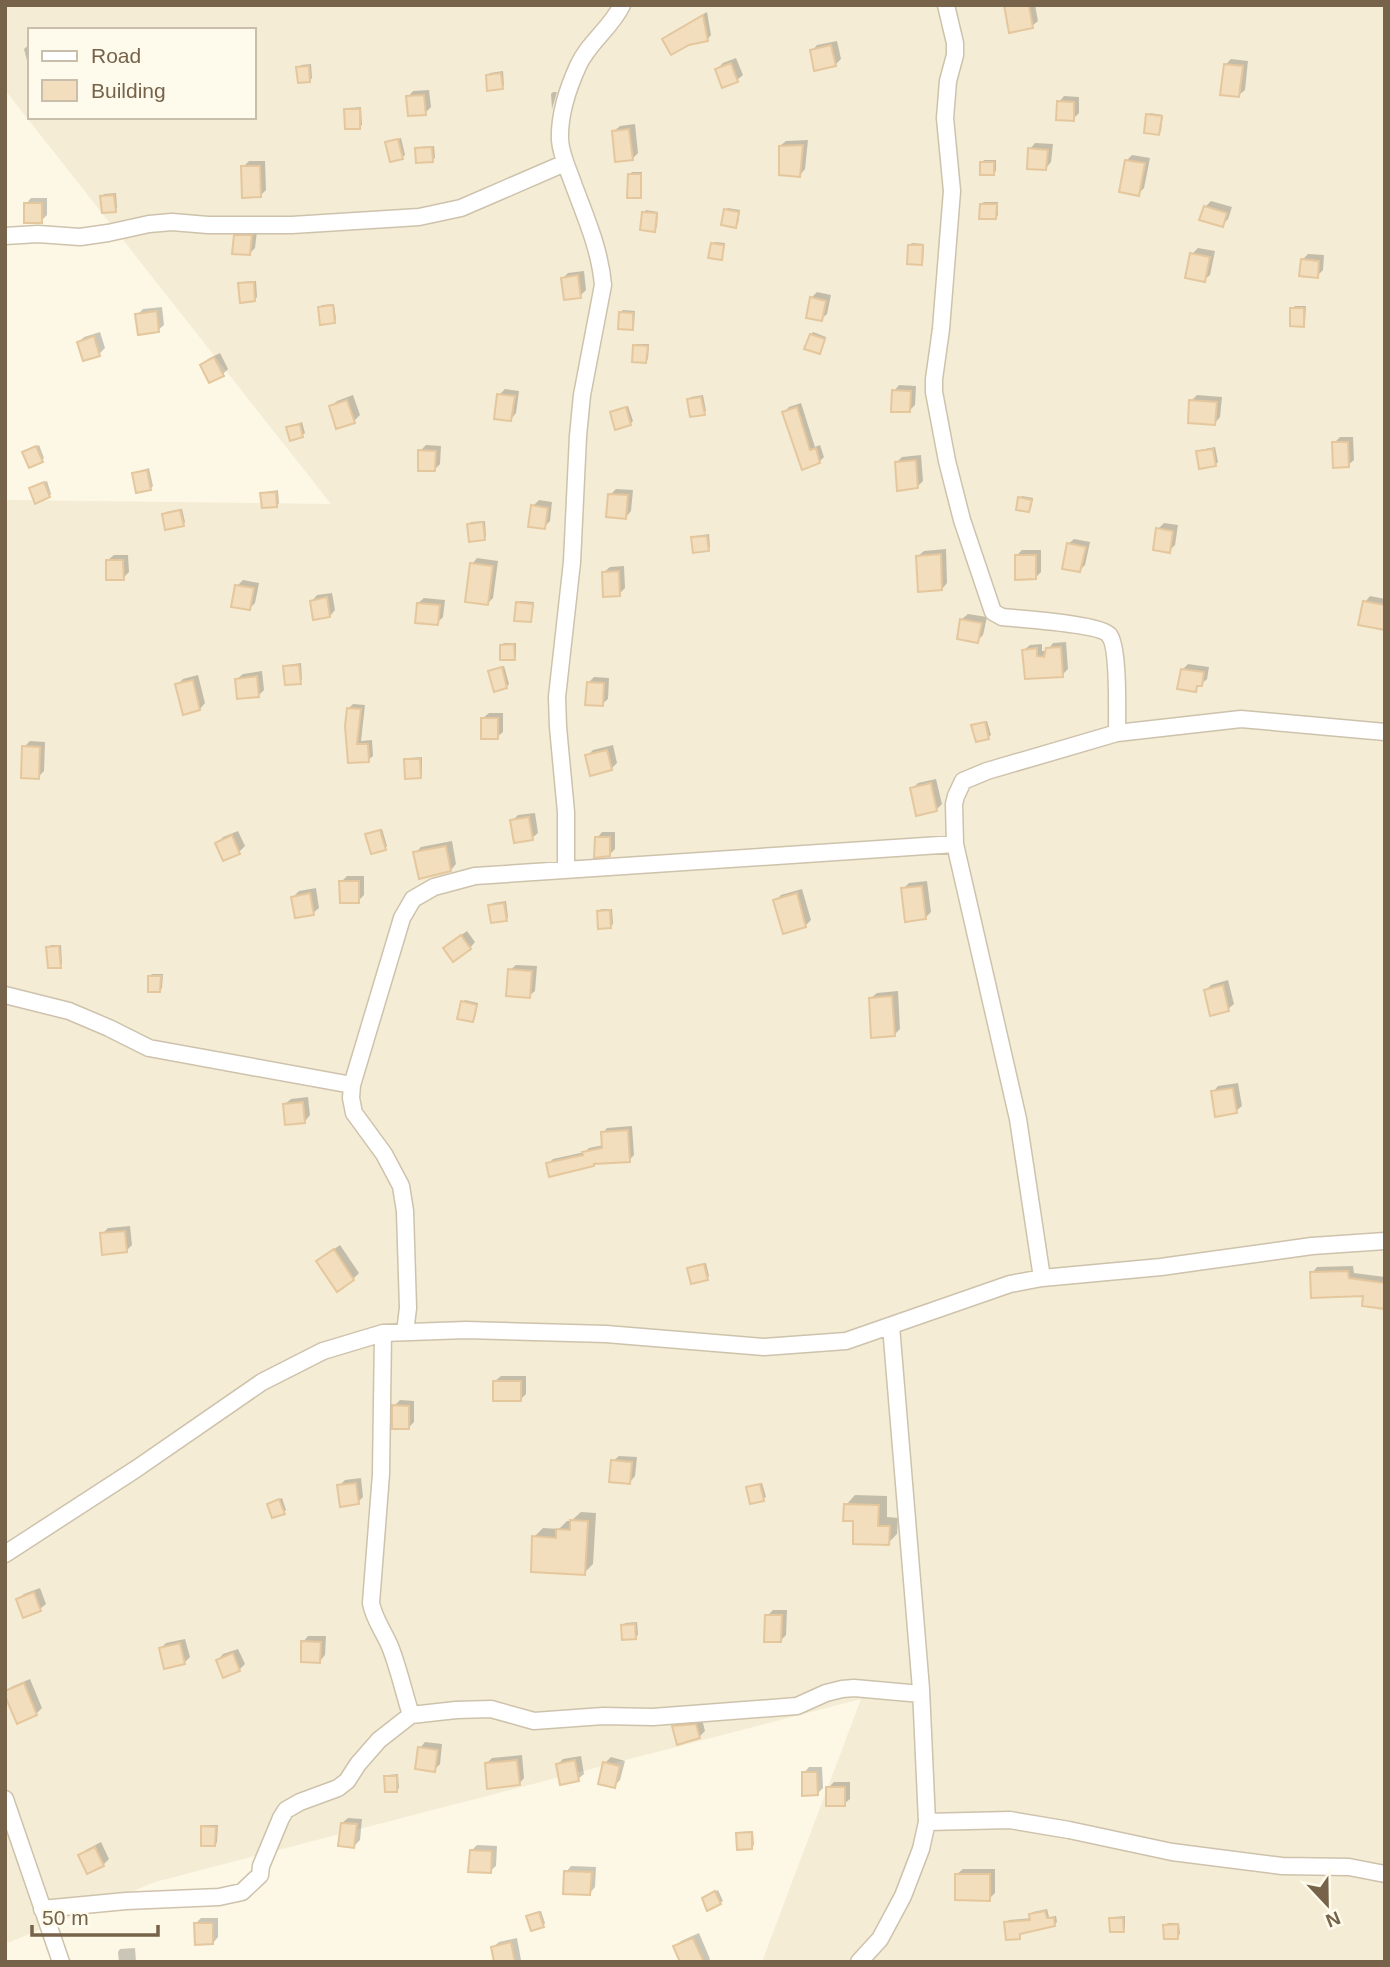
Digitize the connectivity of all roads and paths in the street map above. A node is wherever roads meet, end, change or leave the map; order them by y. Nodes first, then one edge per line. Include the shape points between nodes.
1 (622, 5) edge
2 (946, 5) edge
3 (565, 163) junction
4 (5, 236) edge
5 (1385, 732) edge
6 (1117, 733) junction
7 (955, 844) junction
8 (566, 869) junction
9 (5, 995) edge
10 (352, 1085) junction
11 (1385, 1241) edge
12 (1042, 1278) junction
13 (891, 1326) junction
14 (405, 1332) junction
15 (383, 1333) junction
16 (5, 1554) edge
17 (921, 1695) junction
18 (411, 1715) junction
19 (5, 1799) edge
20 (926, 1822) junction
21 (1385, 1874) edge
22 (43, 1909) junction
23 (61, 1962) edge
24 (859, 1962) edge

1 - 3 street via 577,67 560,131
2 - 6 street via 955,43 945,118 952,191 934,379 947,461 993,612 1002,617 1103,629 1108,634 1114,649
3 - 4 street via 461,208 419,217 292,225 161,223 80,237
3 - 8 street via 593,236 603,285 581,408 572,562 557,697
5 - 6 street via 1241,719
6 - 7 street via 963,781 954,804
7 - 8 street
7 - 12 street via 1018,1119
8 - 10 street via 475,876 434,887 413,899 402,918
9 - 10 street via 69,1011 149,1048
10 - 14 street via 354,1113 401,1186 408,1308
11 - 12 street
12 - 13 street via 1010,1284
13 - 14 street via 846,1341 764,1347 606,1334
13 - 17 street
14 - 15 street
15 - 16 street via 323,1351 262,1382
15 - 18 street via 381,1474 371,1603 393,1653
17 - 18 street via 854,1688 825,1693 797,1706 653,1717 534,1721 491,1709
17 - 20 street
18 - 22 street via 379,1740 338,1788 286,1811 260,1875 242,1892
19 - 22 street
20 - 21 street via 1010,1820 1172,1852
20 - 24 street via 904,1896 880,1939
22 - 23 street

